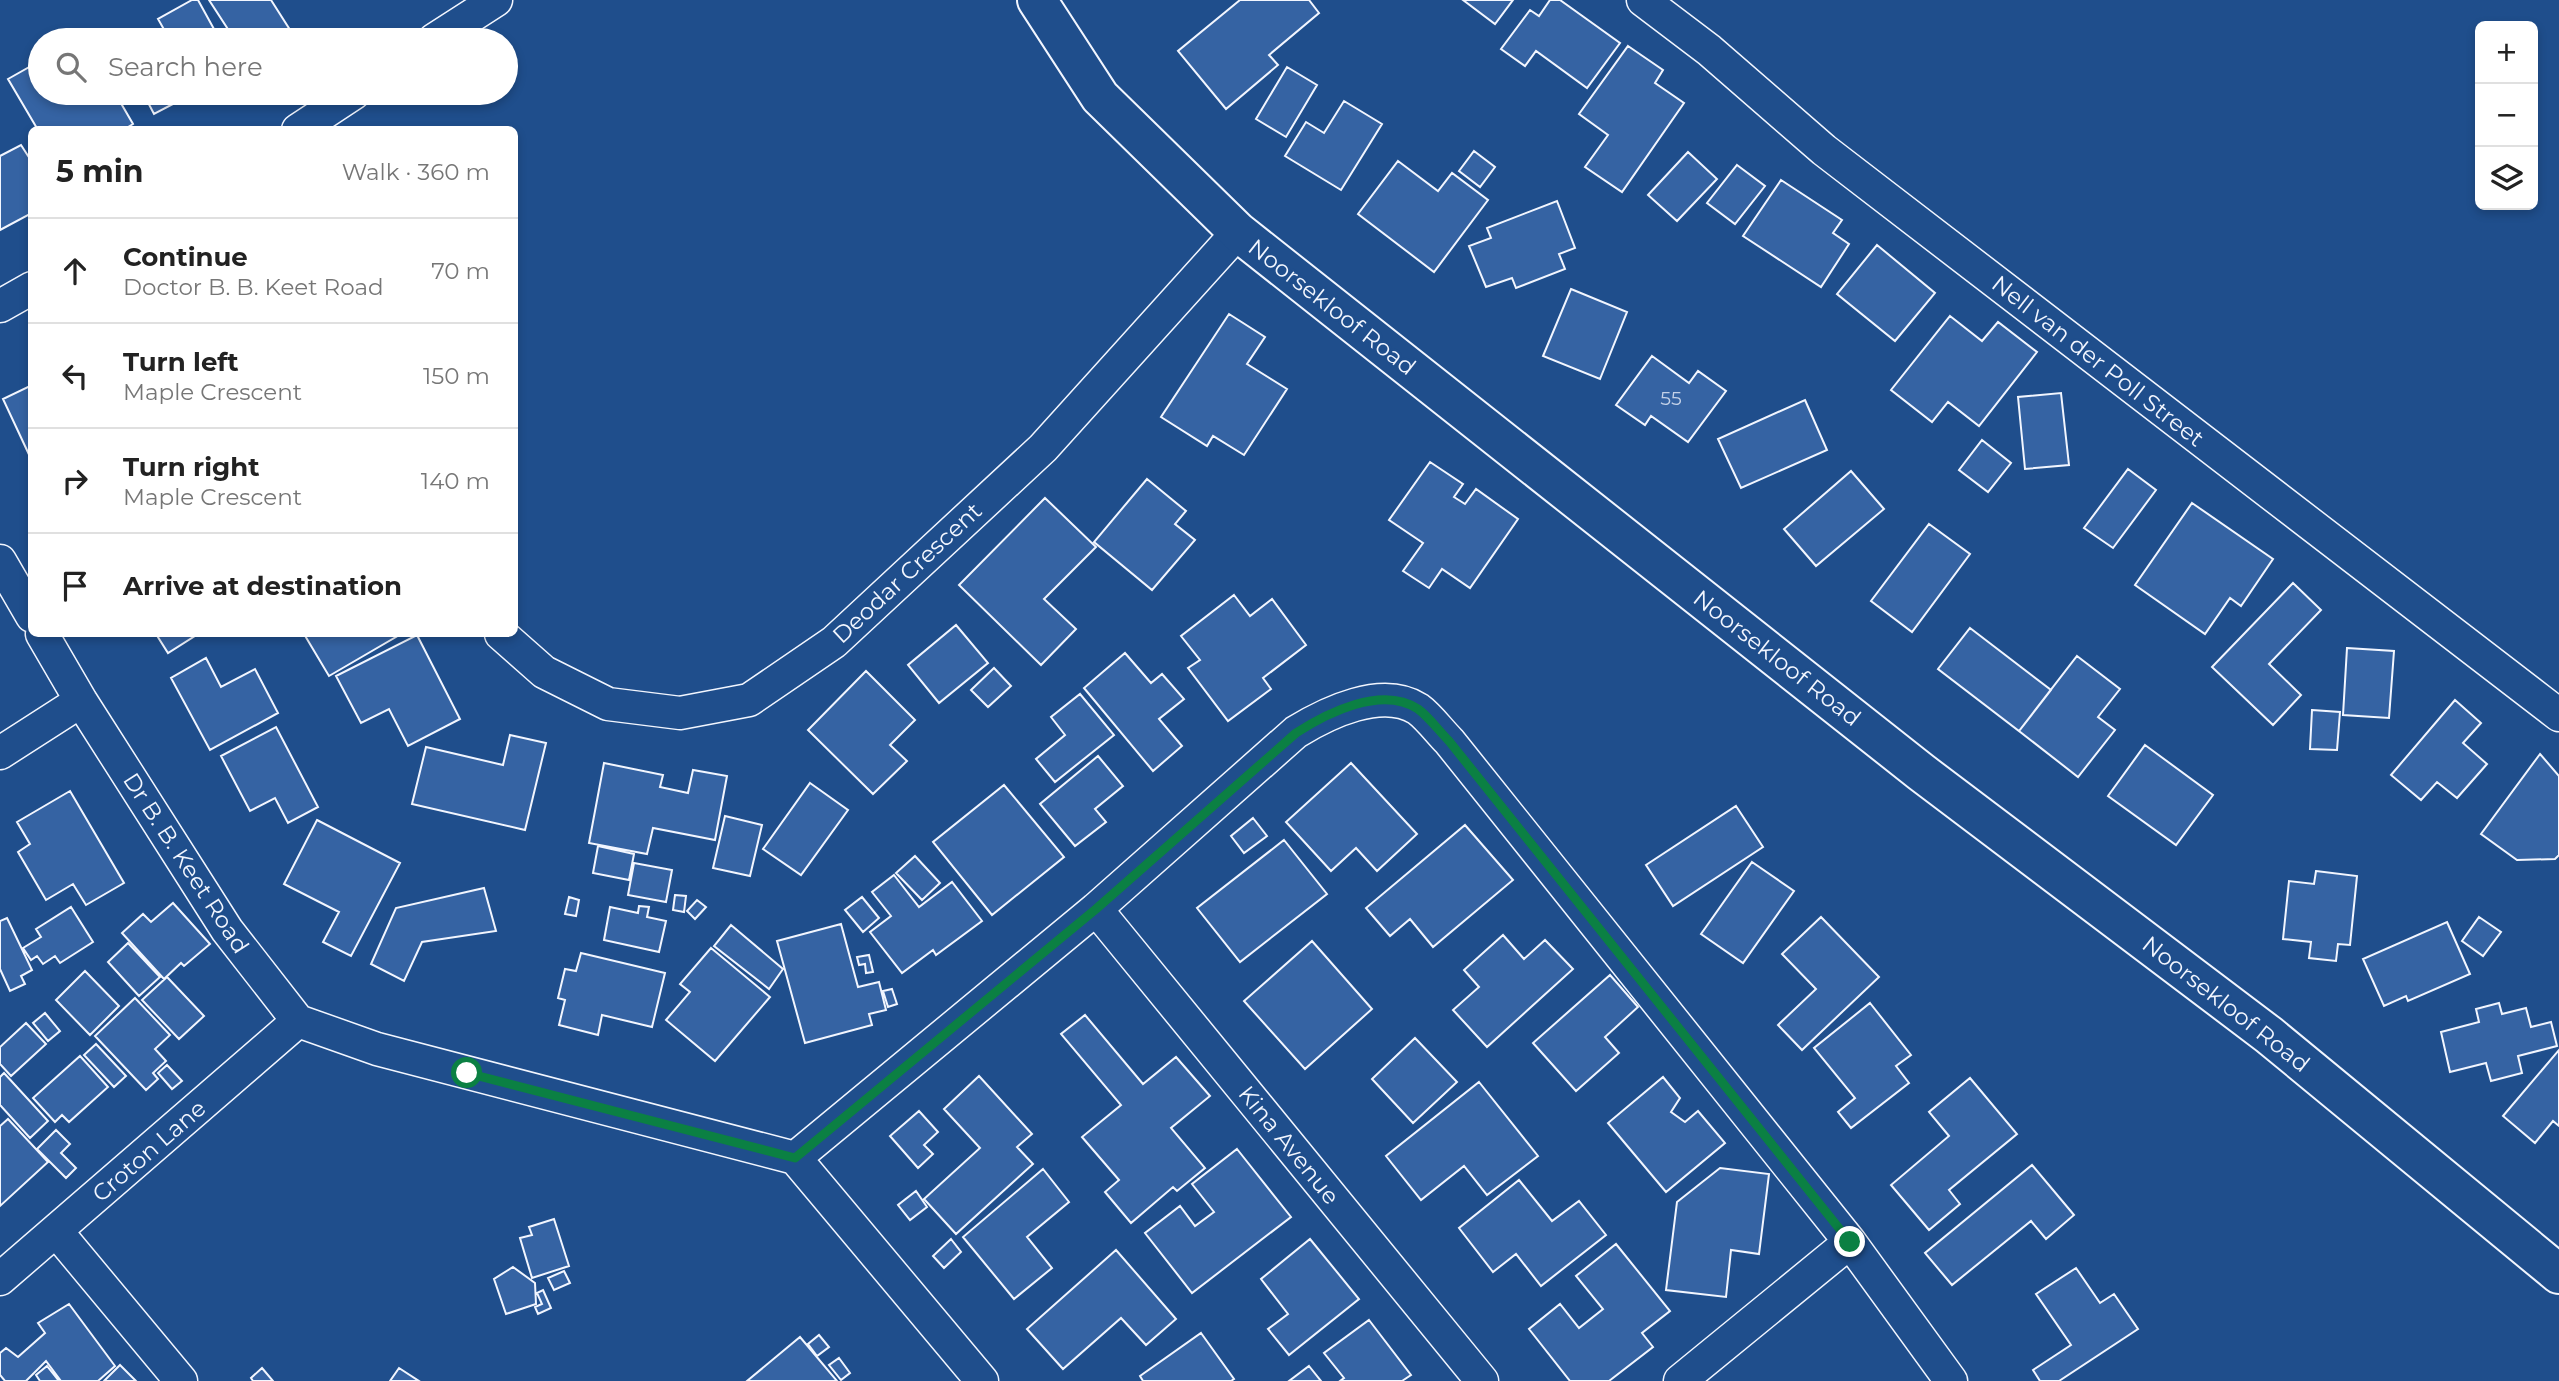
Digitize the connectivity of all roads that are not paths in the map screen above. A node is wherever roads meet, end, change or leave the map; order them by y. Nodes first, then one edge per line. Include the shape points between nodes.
1 (1037, 0) edge
2 (1643, 0) edge
3 (489, 2) edge
4 (451, 28) edge
5 (336, 105) edge
6 (304, 126) edge
7 (1238, 233) junction
8 (28, 290) edge
9 (0, 306) edge
10 (0, 561) edge
11 (28, 609) edge
12 (44, 637) edge
13 (504, 637) edge
14 (81, 701) junction
15 (2557, 709) edge
16 (0, 753) edge
17 (1096, 909) junction
18 (298, 1021) junction
19 (795, 1158) junction
20 (57, 1232) junction
21 (1850, 1242) junction
22 (2559, 1274) edge
23 (0, 1279) edge
24 (181, 1381) edge
25 (982, 1381) edge
26 (1482, 1381) edge
27 (1680, 1381) edge
28 (1951, 1381) edge

1 - 7 street, Noorsekloof Road via 1100,97
2 - 15 street, Nell van der Poll Street via 1709,50 1824,150
3 - 4 street
5 - 6 street
7 - 13 street, Deodar Crescent via 1043,448 834,642 748,699 680,713 608,704 544,672
7 - 22 street, Noorsekloof Road via 1921,772 2269,1035
8 - 9 street
10 - 11 street
12 - 14 street, Dr B. B. Keet Road
14 - 16 street
14 - 18 street, Dr B. B. Keet Road via 227,930
17 - 19 street
17 - 21 street via 1296,733 1322,716 1356,704 1389,700 1417,709 1449,741
17 - 26 street, Kina Avenue
18 - 19 street via 377,1049
18 - 20 street, Croton Lane
19 - 25 street
20 - 23 street, Croton Lane
20 - 24 street
21 - 27 street
21 - 28 street

